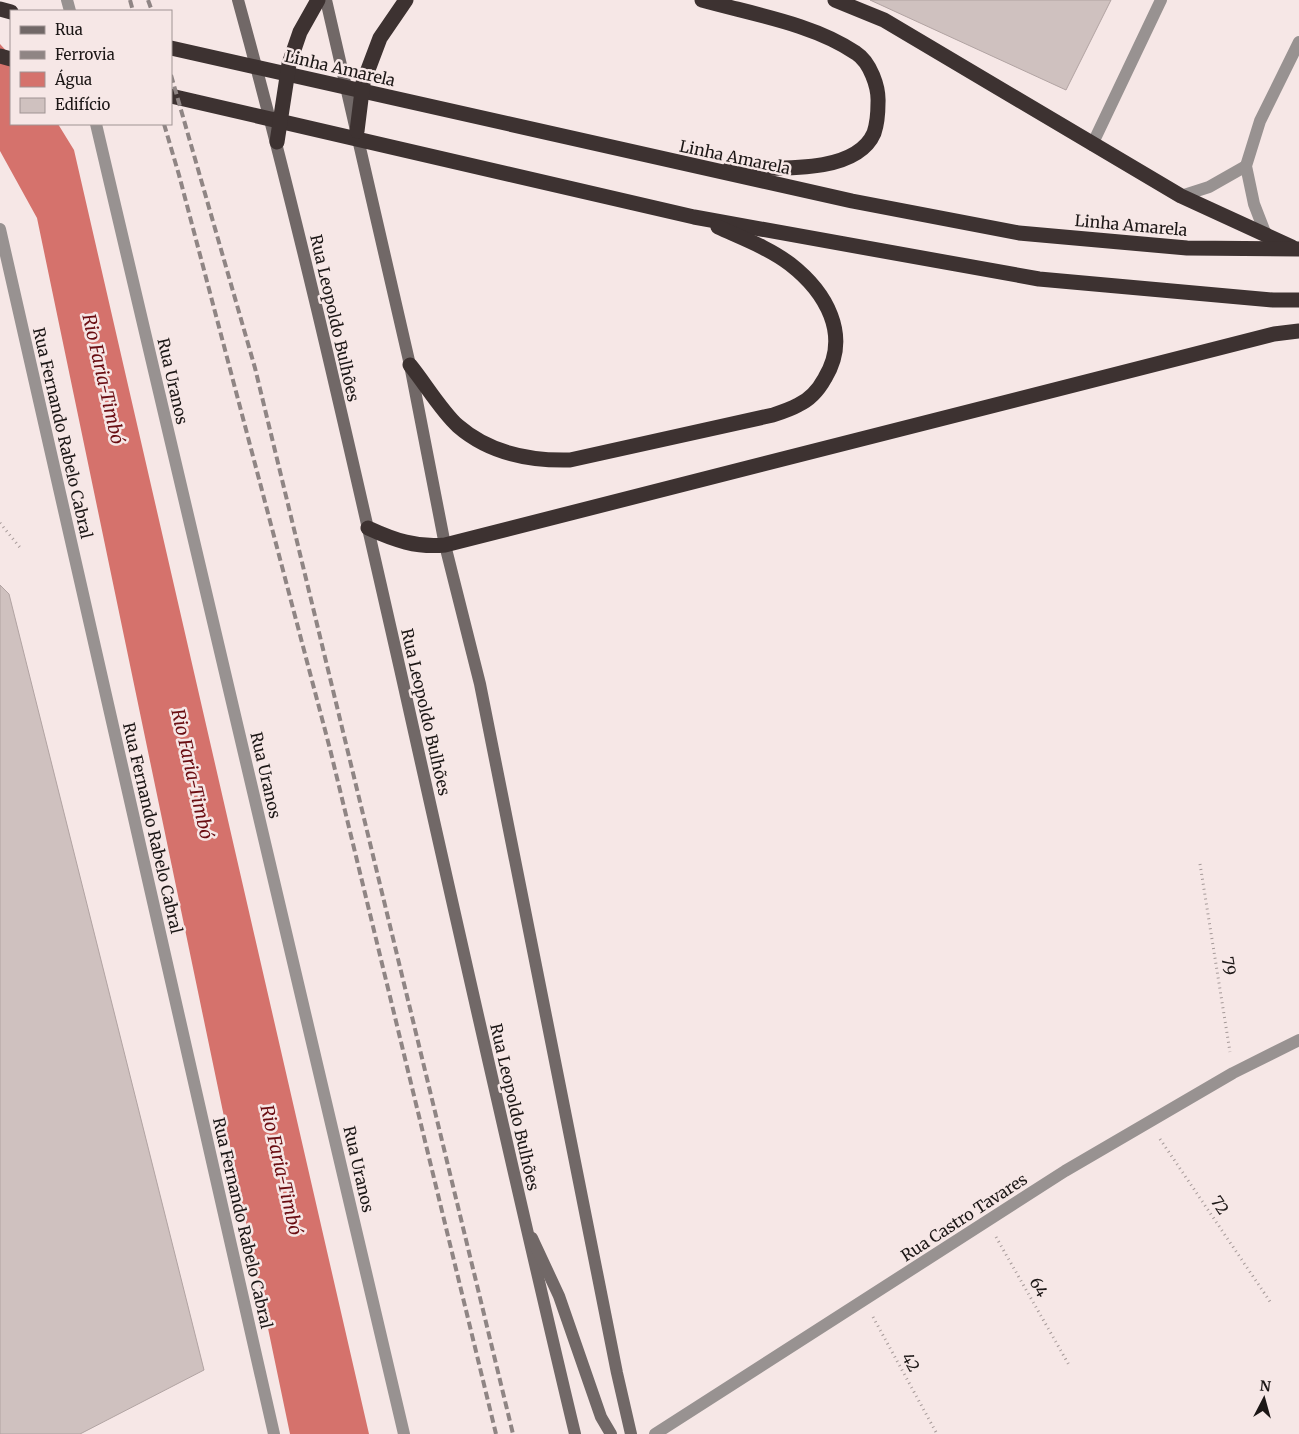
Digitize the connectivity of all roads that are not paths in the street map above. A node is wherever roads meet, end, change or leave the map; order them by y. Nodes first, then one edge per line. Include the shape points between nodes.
1 (238, 0) edge
2 (318, 0) edge
3 (326, 0) edge
4 (406, 0) edge
5 (702, 0) edge
6 (835, 0) edge
7 (1161, 0) edge
8 (1299, 42) edge
9 (172, 48) edge
10 (172, 96) edge
11 (96, 125) edge
12 (357, 131) junction
13 (277, 142) junction
14 (1092, 145) junction
15 (1246, 166) junction
16 (706, 168) junction
17 (1181, 196) junction
18 (694, 217) junction
19 (0, 229) edge
20 (1266, 234) junction
21 (1297, 249) edge
22 (1299, 300) edge
23 (1299, 330) edge
24 (410, 365) junction
25 (368, 528) junction
26 (445, 545) junction
27 (1299, 1040) edge
28 (526, 1227) junction
29 (274, 1434) edge
30 (404, 1434) edge
31 (575, 1434) edge
32 (611, 1434) edge
33 (631, 1434) edge
34 (655, 1434) edge

1 - 13 main road, Rua Leopoldo Bulhões
2 - 13 highway via 300,32 289,64
3 - 12 main road
4 - 12 highway via 380,38 363,83
5 - 16 highway via 826,35 858,54 873,75 878,97 873,134 862,150 836,163
6 - 14 highway via 884,20
7 - 14 street
8 - 15 street via 1260,121
9 - 16 highway, Linha Amarela
10 - 18 highway
11 - 30 street, Rua Uranos
12 - 24 main road
13 - 25 main road, Rua Leopoldo Bulhões
14 - 17 highway
15 - 17 street via 1209,187
15 - 20 street via 1254,204
16 - 21 highway, Linha Amarela via 852,201 1019,233 1187,248
17 - 20 highway
18 - 22 highway via 1039,279
18 - 24 highway via 749,241 790,264 824,298 834,321 836,343 833,364 819,388 800,405 773,415 599,454 545,461 515,456 487,446 457,426
19 - 29 street, Rua Fernando Rabelo Cabral
20 - 21 highway
23 - 26 highway
24 - 26 main road
25 - 26 highway via 409,544
25 - 28 main road, Rua Leopoldo Bulhões
26 - 33 main road via 480,684
27 - 34 street, Rua Castro Tavares via 1233,1073 1065,1171
28 - 31 main road, Rua Leopoldo Bulhões
28 - 32 main road via 547,1266 601,1417

